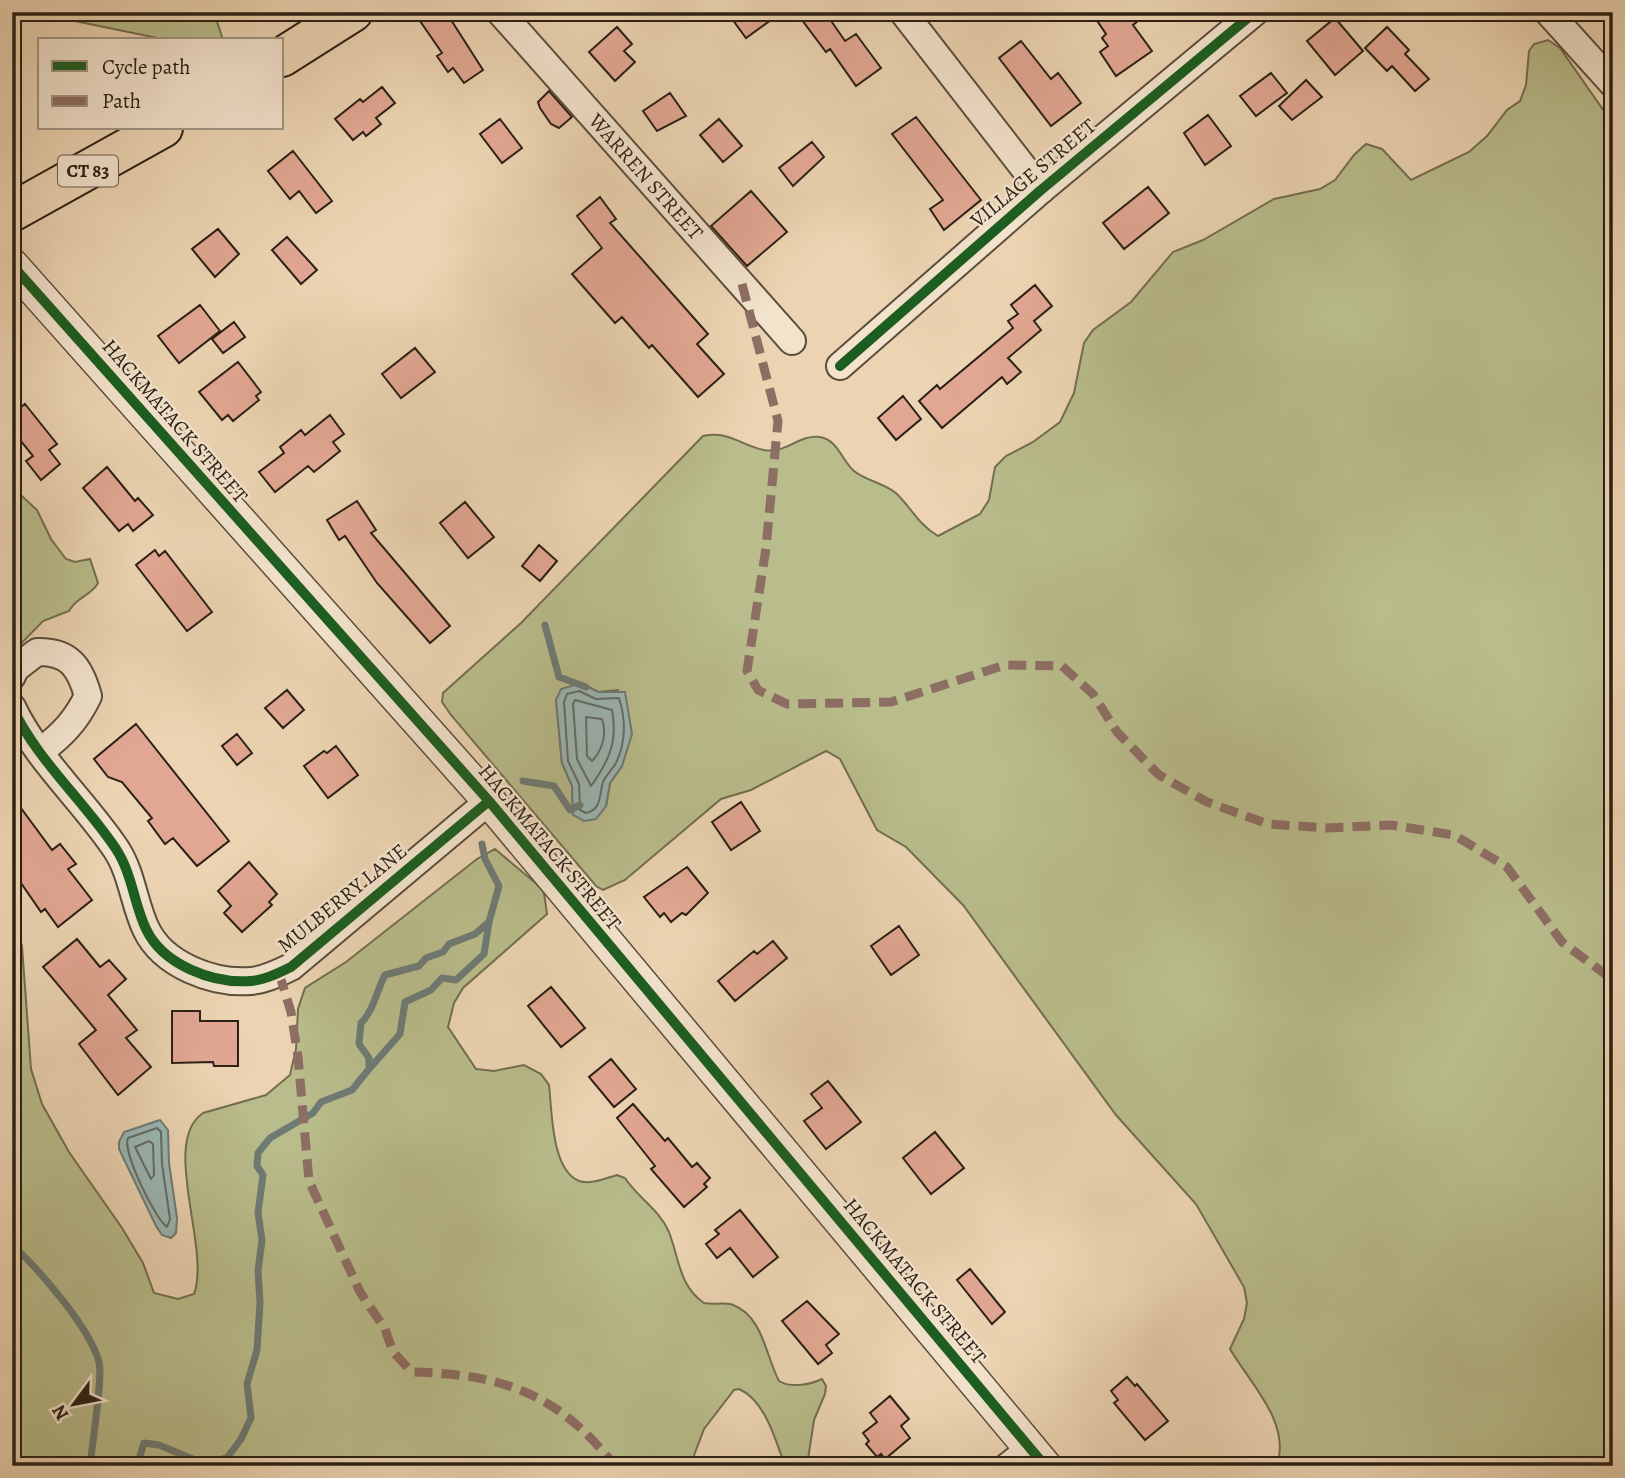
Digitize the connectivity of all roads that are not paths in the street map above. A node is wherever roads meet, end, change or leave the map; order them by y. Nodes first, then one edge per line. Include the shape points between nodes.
1 (353, 12) edge
2 (500, 12) edge
3 (903, 12) edge
4 (1255, 12) edge
5 (1548, 12) edge
6 (284, 56) edge
7 (1613, 84) edge
8 (159, 130) edge
9 (1041, 190) junction
10 (12, 212) edge
11 (12, 265) edge
12 (792, 341) dead end
13 (839, 366) dead end
14 (12, 676) edge
15 (12, 707) edge
16 (41, 751) junction
17 (489, 802) junction
18 (1027, 1460) edge

1 - 6 main road
2 - 12 street, WARREN STREET
3 - 9 street
4 - 9 street, VILLAGE STREET
5 - 7 street
8 - 10 main road, CT 83
9 - 13 street, VILLAGE STREET
11 - 17 street, HACKMATACK STREET
14 - 16 street via 37,652 61,655 74,662 82,675 88,696 79,715
15 - 16 street, MULBERRY LANE
16 - 17 street, MULBERRY LANE via 117,851 153,941 174,961 222,980 268,978 291,967
17 - 18 street, HACKMATACK STREET

